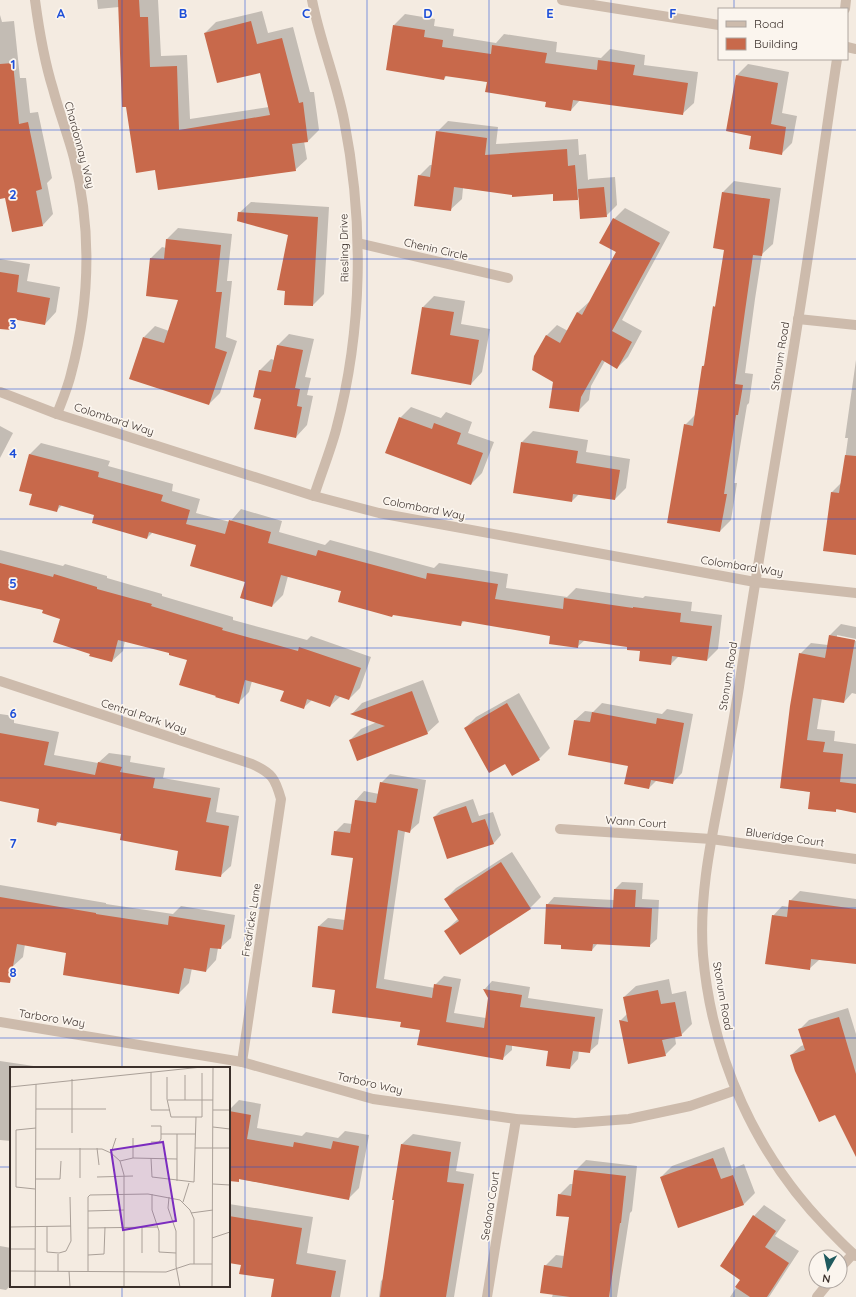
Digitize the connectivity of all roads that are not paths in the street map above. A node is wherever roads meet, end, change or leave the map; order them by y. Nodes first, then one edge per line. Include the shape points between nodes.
1 (35, 0) edge
2 (312, 0) edge
3 (562, 0) edge
4 (718, 25) edge
5 (837, 60) edge
6 (358, 244) junction
7 (508, 278) dead end
8 (798, 319) junction
9 (856, 325) edge
10 (0, 392) edge
11 (57, 414) junction
12 (314, 496) junction
13 (754, 582) junction
14 (856, 593) edge
15 (0, 681) edge
16 (276, 782) joint
17 (560, 829) dead end
18 (711, 839) junction
19 (856, 859) edge
20 (0, 1022) edge
21 (242, 1062) junction
22 (736, 1090) junction
23 (516, 1119) junction
24 (855, 1255) edge
25 (824, 1289) edge
26 (487, 1297) edge
27 (817, 1297) edge

1 - 11 street, Chardonnay Way via 52,87 74,158 86,232 87,281 82,328 71,375
2 - 6 street, Riesling Drive via 344,119 353,176
3 - 4 street
5 - 8 street, Stonum Road
6 - 7 street, Chenin Circle
6 - 12 street, Riesling Drive via 356,315 348,373 336,430
8 - 9 street
8 - 13 street, Stonum Road
10 - 11 street, Colombard Way
11 - 12 street, Colombard Way
12 - 13 street, Colombard Way via 380,513
13 - 14 street, Colombard Way
13 - 18 street, Stonum Road via 733,726
15 - 16 street, Central Park Way via 252,764 264,770
16 - 21 street, Fredricks Lane via 281,799
17 - 18 street, Wann Court
18 - 19 street, Blueridge Court
18 - 22 street, Stonum Road via 703,909 703,955 711,1007 722,1052
20 - 21 street, Tarboro Way
21 - 23 street, Tarboro Way via 373,1099
22 - 23 street, Tarboro Way via 690,1106 629,1119 575,1123
22 - 24 street, Stonum Road via 757,1135 782,1174 810,1210
23 - 26 street, Sedona Court
25 - 27 street

